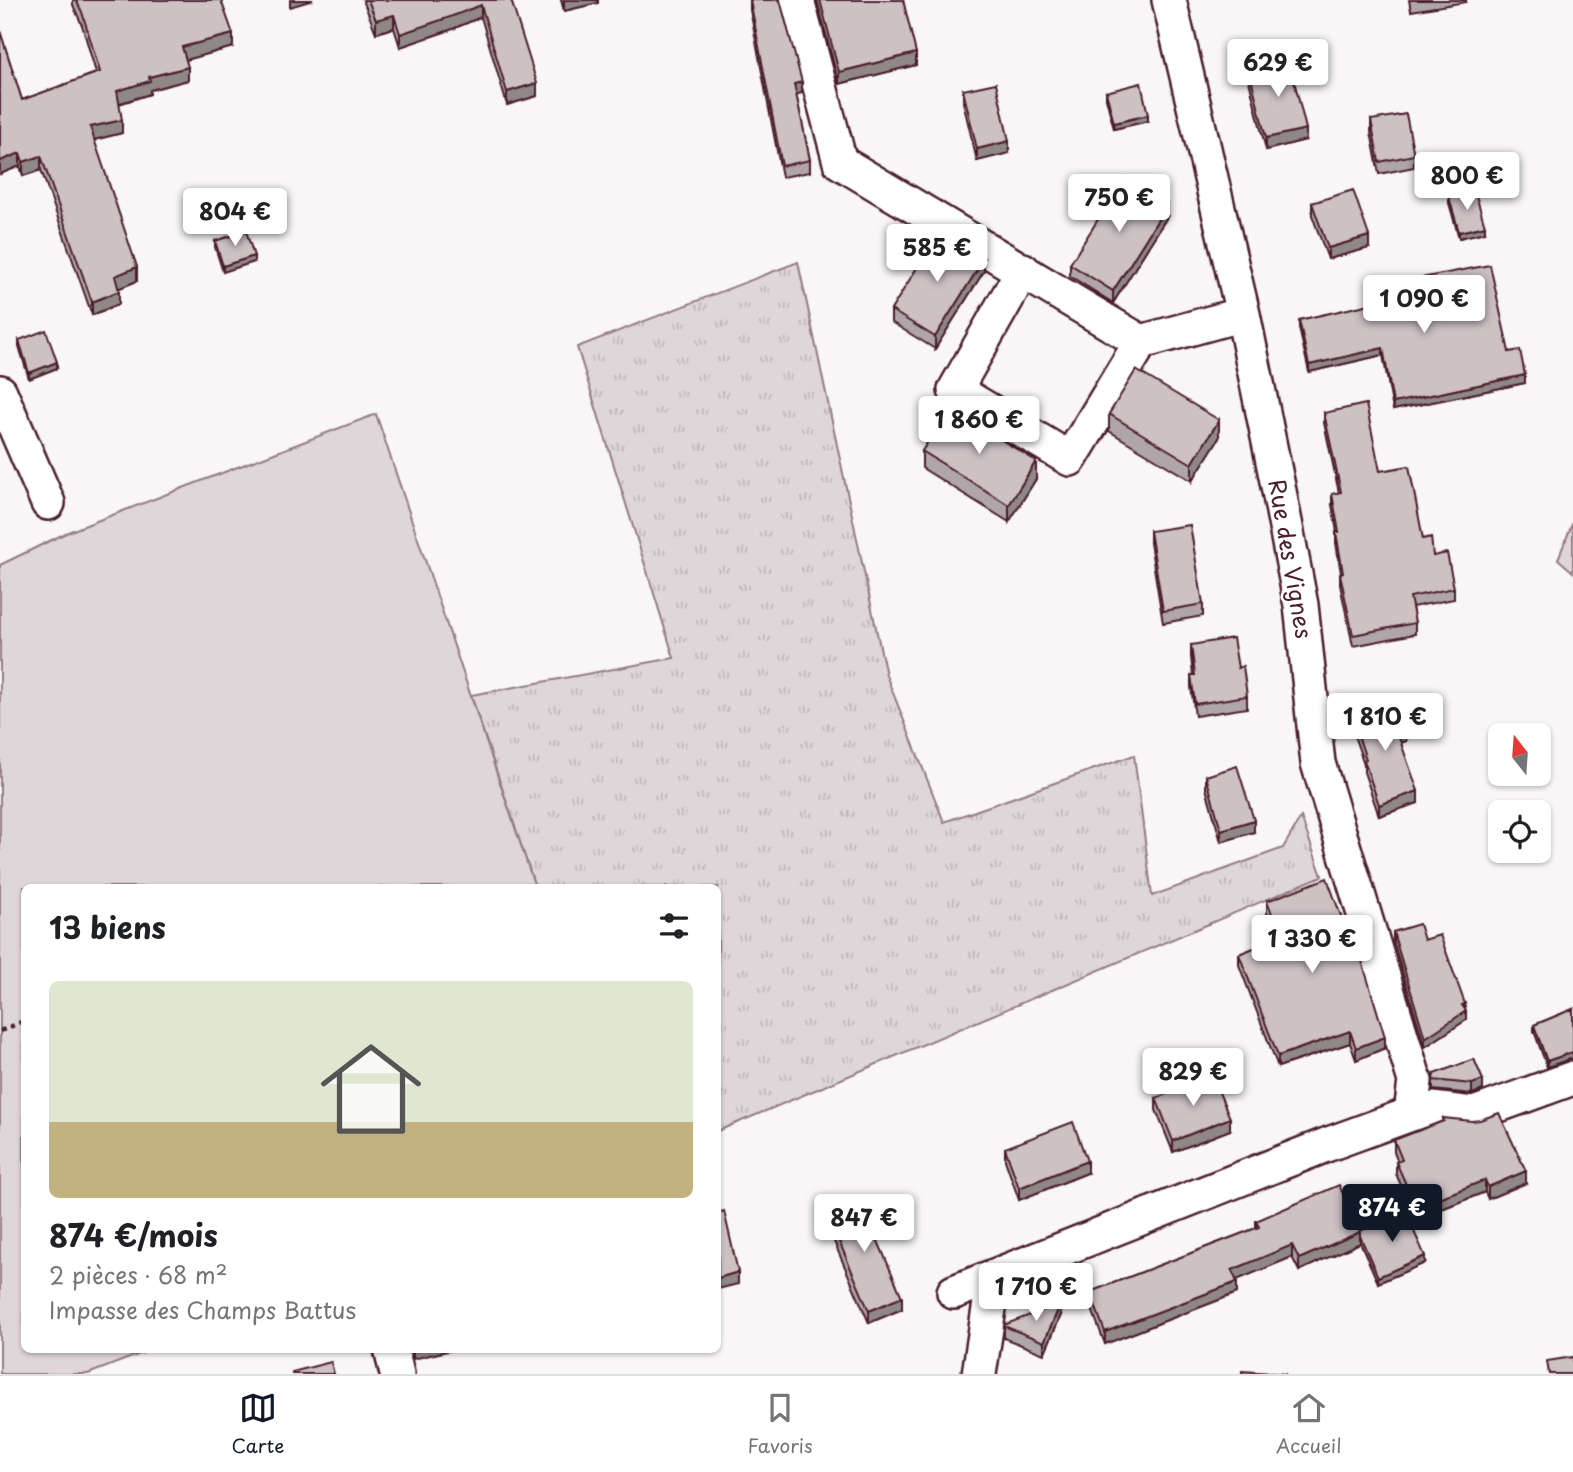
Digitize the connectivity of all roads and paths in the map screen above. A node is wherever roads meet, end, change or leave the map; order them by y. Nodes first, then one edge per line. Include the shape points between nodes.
1 (797, 0) edge
2 (1169, 0) edge
3 (1023, 270) junction
4 (1242, 314) junction
5 (1141, 342) junction
6 (0, 392) edge
7 (48, 503) dead end
8 (21, 1022) edge
9 (0, 1031) edge
10 (1573, 1078) edge
11 (1411, 1114) junction
12 (994, 1276) junction
13 (954, 1292) dead end
14 (392, 1353) edge
15 (397, 1374) edge
16 (979, 1374) edge

1 - 3 street via 840,162
2 - 4 street, Rue des Vignes
3 - 5 street
3 - 5 street via 955,390 1070,458
4 - 5 street
4 - 11 street, Rue des Vignes via 1301,605 1318,763 1415,1081
6 - 7 street
8 - 9 path
10 - 11 street via 1474,1114 1434,1109
11 - 12 street
12 - 13 street
12 - 16 street
14 - 15 street

